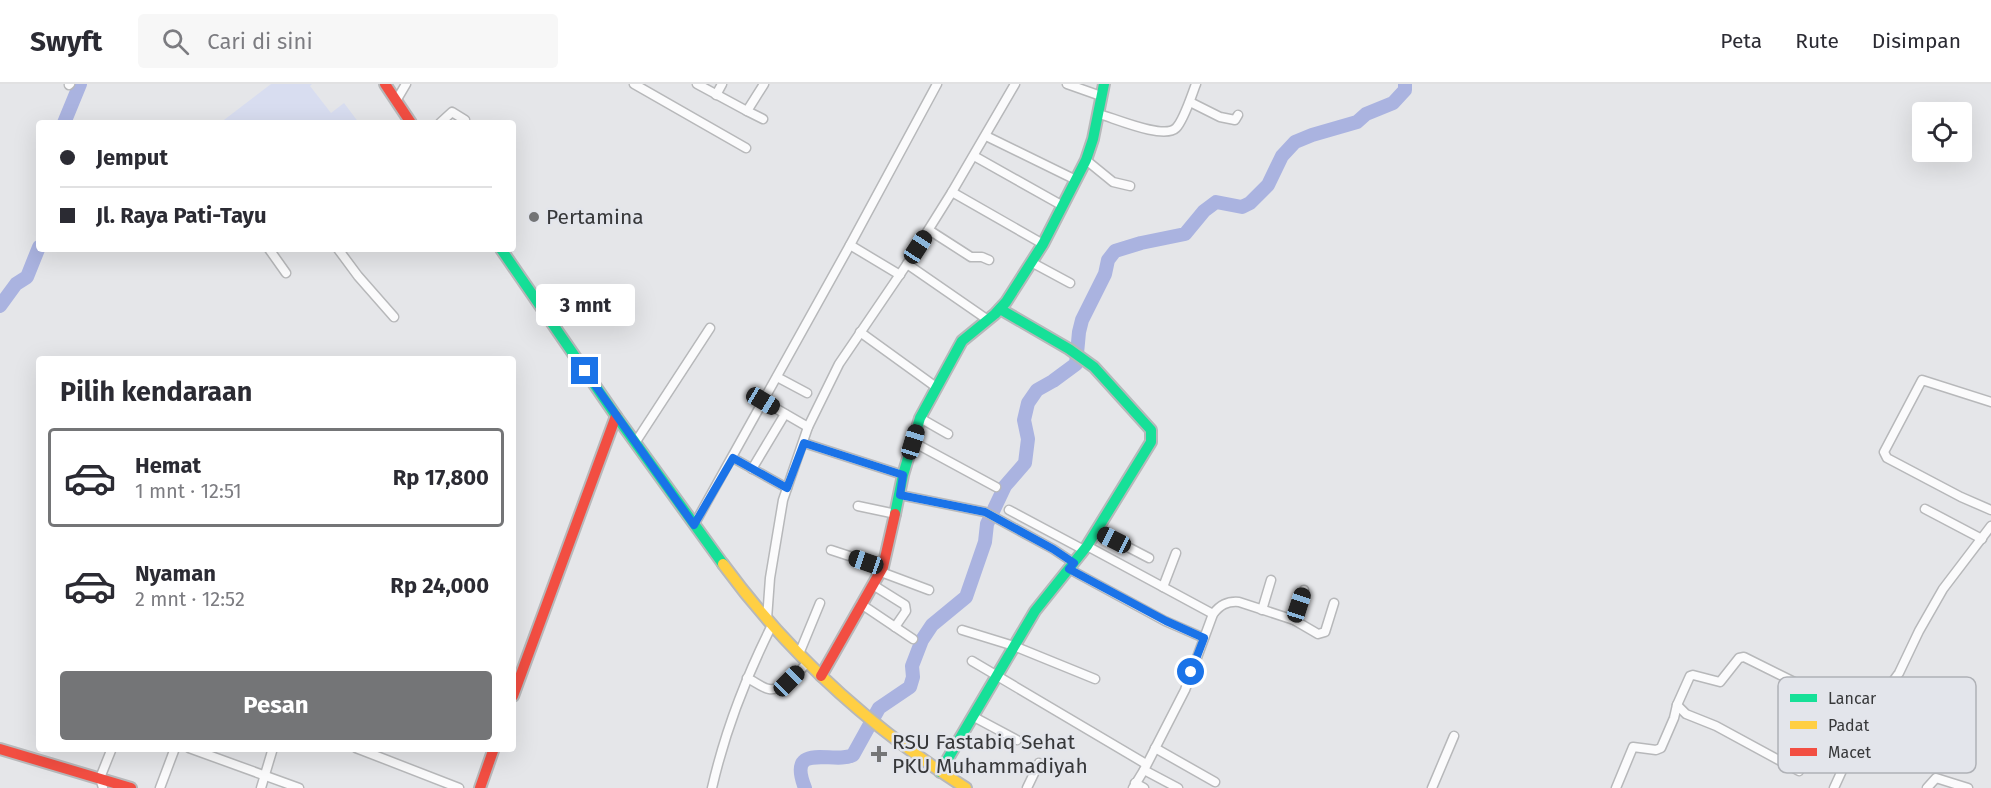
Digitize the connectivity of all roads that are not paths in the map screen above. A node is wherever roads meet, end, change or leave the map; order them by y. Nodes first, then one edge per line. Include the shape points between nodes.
1 (385, 84) edge
2 (406, 84) edge
3 (634, 84) edge
4 (697, 84) edge
5 (722, 84) edge
6 (764, 84) edge
7 (937, 84) edge
8 (1015, 84) edge
9 (1067, 84) edge
10 (1104, 84) edge
11 (1196, 84) edge
12 (395, 93) edge
13 (716, 95) junction
14 (1101, 96) junction
15 (1190, 102) junction
16 (747, 111) junction
17 (1099, 114) junction
18 (1238, 115) dead end
19 (763, 119) dead end
20 (408, 120) edge
21 (443, 120) edge
22 (465, 120) dead end
23 (986, 136) junction
24 (746, 148) dead end
25 (974, 156) junction
26 (1086, 160) junction
27 (1076, 180) junction
28 (1130, 186) dead end
29 (952, 192) junction
30 (1064, 206) junction
31 (929, 230) junction
32 (1043, 244) junction
33 (850, 245) junction
34 (271, 252) edge
35 (340, 252) edge
36 (503, 252) edge
37 (989, 260) dead end
38 (1031, 262) junction
39 (907, 264) junction
40 (286, 273) dead end
41 (900, 275) junction
42 (1070, 283) dead end
43 (999, 309) junction
44 (394, 317) dead end
45 (988, 320) junction
46 (710, 328) dead end
47 (860, 332) junction
48 (777, 377) junction
49 (936, 387) junction
50 (807, 393) dead end
51 (763, 401) junction
52 (1991, 402) edge
53 (784, 414) junction
54 (616, 416) junction
55 (920, 418) junction
56 (808, 427) junction
57 (948, 434) dead end
58 (913, 442) junction
59 (635, 443) junction
60 (804, 443) junction
61 (733, 458) junction
62 (752, 469) junction
63 (903, 475) junction
64 (996, 487) dead end
65 (787, 488) junction
66 (900, 495) junction
67 (858, 506) dead end
68 (1925, 509) dead end
69 (1009, 510) dead end
70 (1991, 510) edge
71 (896, 514) junction
72 (694, 525) junction
73 (1991, 526) edge
74 (1096, 531) junction
75 (1982, 539) junction
76 (1086, 548) junction
77 (831, 550) dead end
78 (1176, 553) dead end
79 (1149, 558) dead end
80 (1071, 566) junction
81 (882, 570) junction
82 (1271, 580) dead end
83 (873, 585) junction
84 (1163, 587) junction
85 (929, 590) dead end
86 (1304, 590) dead end
87 (820, 603) dead end
88 (1334, 603) dead end
89 (861, 604) junction
90 (1263, 610) junction
91 (1213, 614) junction
92 (1294, 620) junction
93 (769, 622) junction
94 (896, 627) junction
95 (962, 630) dead end
96 (1204, 638) junction
97 (913, 639) dead end
98 (1014, 646) junction
99 (799, 654) junction
100 (972, 661) dead end
101 (808, 662) junction
102 (821, 676) junction
103 (998, 676) junction
104 (1783, 677) edge
105 (1896, 677) edge
106 (747, 678) junction
107 (1095, 679) dead end
108 (516, 688) edge
109 (1677, 705) junction
110 (974, 717) junction
111 (1454, 736) dead end
112 (1017, 740) dead end
113 (1155, 748) junction
114 (0, 749) edge
115 (111, 752) edge
116 (174, 752) edge
117 (199, 752) edge
118 (217, 752) edge
119 (272, 752) edge
120 (366, 752) edge
121 (493, 752) edge
122 (215, 758) junction
123 (1778, 760) edge
124 (1039, 763) dead end
125 (1145, 767) junction
126 (940, 772) junction
127 (1842, 773) edge
128 (264, 776) junction
129 (1215, 782) dead end
130 (102, 783) edge
131 (1134, 786) edge
132 (962, 787) edge
133 (1836, 787) edge
134 (131, 788) edge
135 (160, 788) edge
136 (261, 788) edge
137 (299, 788) edge
138 (459, 788) edge
139 (480, 788) edge
140 (712, 788) edge
141 (1027, 788) edge
142 (1144, 788) edge
143 (1178, 788) edge
144 (1432, 788) edge
145 (1616, 788) edge
146 (1927, 788) edge
147 (1968, 788) edge

1 - 12 street
2 - 12 street
3 - 24 street
4 - 13 street
5 - 13 street
6 - 16 street
7 - 33 street
8 - 23 street
9 - 14 street
10 - 14 street
11 - 15 street
12 - 20 street
13 - 16 street
14 - 17 street
15 - 17 street via 1176,128 1164,132
15 - 18 street via 1225,119 1235,120
16 - 19 street
17 - 26 street
21 - 22 street via 452,112
23 - 25 street
23 - 27 street
25 - 29 street
25 - 30 street
26 - 27 street
26 - 28 street via 1113,182
27 - 30 street
29 - 31 street
29 - 32 street
30 - 32 street
31 - 37 street via 971,257
31 - 39 street
32 - 38 street
33 - 41 street
33 - 48 street
34 - 40 street
35 - 44 street
36 - 54 street
38 - 42 street
38 - 43 street
39 - 41 street
39 - 45 street
41 - 47 street
43 - 45 street
43 - 74 street via 1094,367 1151,430 1151,442
45 - 49 street via 962,341
46 - 59 street
47 - 49 street
47 - 56 street via 839,364
48 - 50 street
48 - 51 street
49 - 55 street
51 - 53 street
51 - 61 street
52 - 70 street via 1922,380 1884,454
53 - 56 street
53 - 62 street
54 - 59 street
54 - 108 street
55 - 57 street
55 - 58 street
56 - 60 street
58 - 63 street
58 - 64 street
59 - 72 street
60 - 63 street
60 - 65 street
61 - 62 street
61 - 72 street
62 - 65 street
63 - 66 street
65 - 93 street via 770,579
66 - 71 street
66 - 80 street via 990,514
67 - 71 street
68 - 75 street
69 - 76 street
71 - 81 street
72 - 93 street
73 - 75 street
74 - 76 street
74 - 79 street
75 - 105 street via 1943,589
76 - 80 street
76 - 84 street
77 - 81 street
78 - 84 street
80 - 96 street via 1166,621
80 - 98 street via 1035,611
81 - 83 street
81 - 85 street
82 - 90 street
83 - 89 street
83 - 94 street via 905,605 905,614
84 - 91 street
86 - 92 street
87 - 99 street
88 - 92 street via 1325,632 1314,633
89 - 94 street
89 - 102 street
90 - 91 street via 1233,601
90 - 92 street
91 - 96 street
93 - 99 street
93 - 106 street
94 - 97 street
95 - 98 street
96 - 113 street via 1185,690
98 - 103 street
98 - 107 street
99 - 101 street
100 - 103 street
101 - 102 street
101 - 106 street via 789,681 774,689
102 - 126 street
103 - 110 street
103 - 125 street
104 - 109 street via 1741,657 1720,682 1690,676
106 - 140 street via 721,749
109 - 123 street via 1686,714
109 - 145 street via 1661,748 1633,747
110 - 112 street
110 - 126 street
111 - 144 street
113 - 125 street
113 - 129 street
114 - 130 street
115 - 130 street
116 - 135 street
117 - 122 street
118 - 122 street
119 - 128 street
120 - 138 street
121 - 139 street
122 - 128 street
124 - 141 street
125 - 131 street
125 - 143 street
126 - 132 street
127 - 133 street
128 - 136 street
128 - 137 street
130 - 134 street
131 - 142 street
146 - 147 street via 1936,777

